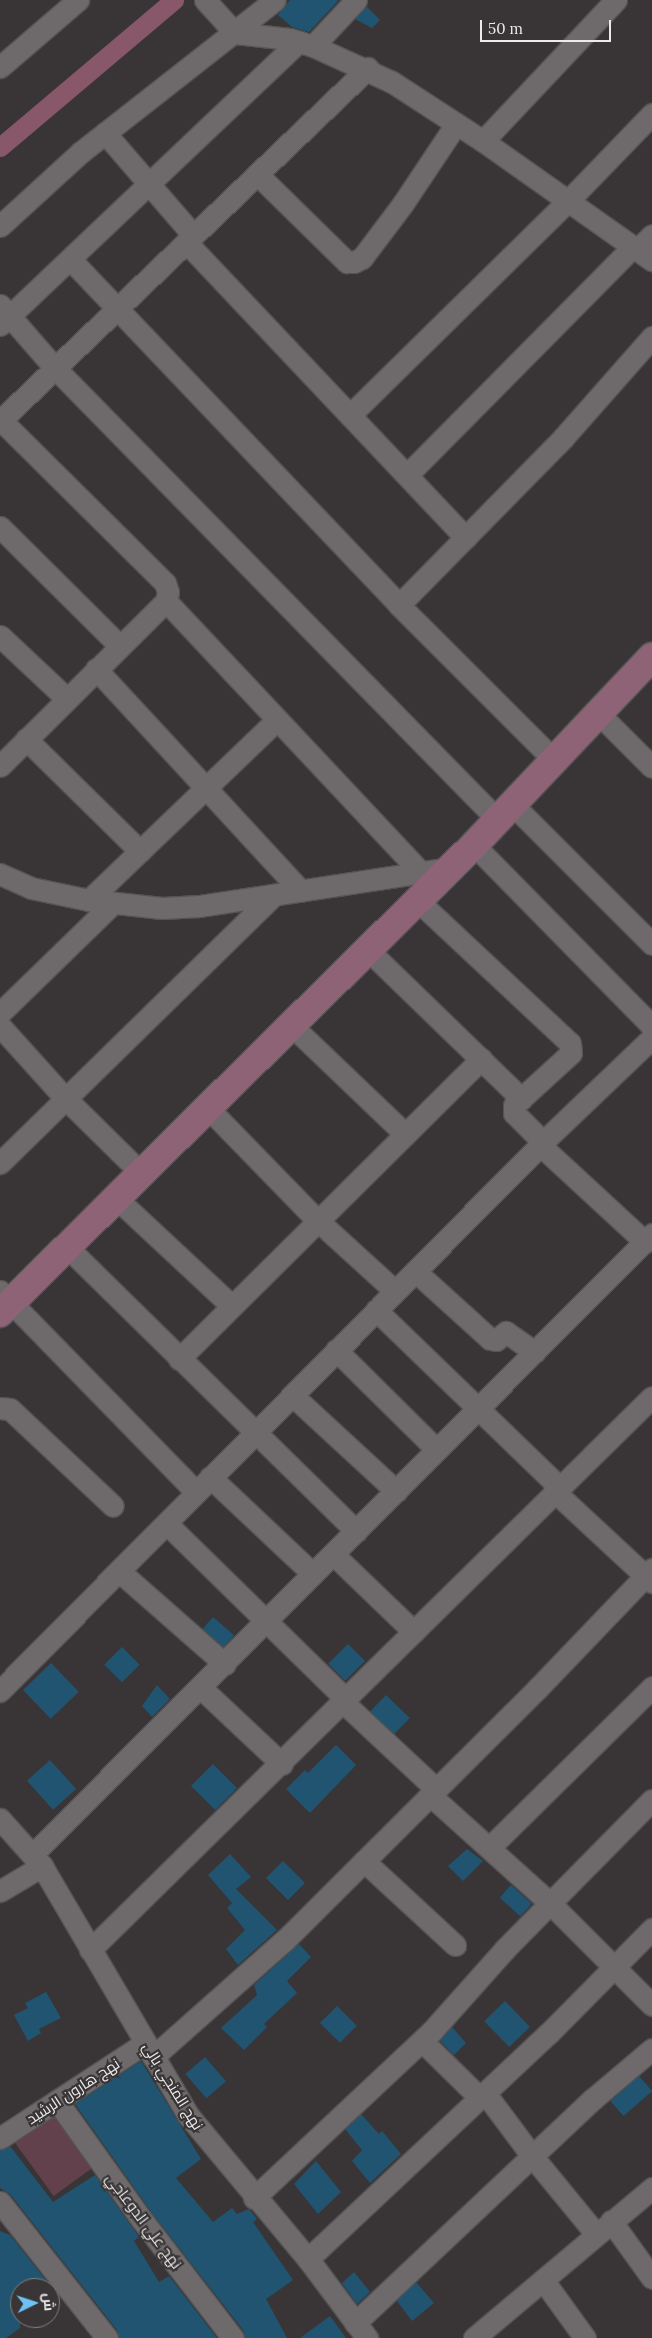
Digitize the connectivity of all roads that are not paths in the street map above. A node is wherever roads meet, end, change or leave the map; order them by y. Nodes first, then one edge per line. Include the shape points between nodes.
1 (78, 0) edge
2 (205, 0) edge
3 (275, 0) edge
4 (356, 0) edge
5 (607, 3) edge
6 (229, 28) junction
7 (306, 44) junction
8 (0, 67) edge
9 (368, 68) junction
10 (652, 114) edge
11 (456, 124) junction
12 (105, 133) junction
13 (483, 141) junction
14 (257, 174) junction
15 (150, 186) junction
16 (568, 201) junction
17 (0, 226) edge
18 (652, 235) edge
19 (190, 238) junction
20 (641, 252) edge
21 (70, 260) junction
22 (117, 308) junction
23 (3, 315) edge
24 (652, 337) edge
25 (55, 368) junction
26 (350, 415) junction
27 (1, 420) edge
28 (407, 475) junction
29 (0, 527) edge
30 (466, 538) junction
31 (166, 601) junction
32 (399, 605) junction
33 (0, 636) edge
34 (120, 646) junction
35 (652, 657) edge
36 (96, 669) junction
37 (67, 699) junction
38 (598, 713) junction
39 (277, 720) junction
40 (26, 739) junction
41 (554, 760) junction
42 (0, 766) edge
43 (652, 767) edge
44 (208, 787) junction
45 (505, 812) junction
46 (474, 845) junction
47 (140, 851) junction
48 (450, 868) junction
49 (421, 873) junction
50 (0, 874) edge
51 (301, 891) junction
52 (274, 895) junction
53 (89, 900) junction
54 (418, 901) junction
55 (112, 904) junction
56 (652, 944) edge
57 (368, 950) junction
58 (0, 1013) edge
59 (291, 1025) junction
60 (0, 1026) edge
61 (652, 1026) edge
62 (652, 1038) edge
63 (481, 1059) junction
64 (64, 1098) junction
65 (522, 1099) junction
66 (207, 1107) junction
67 (405, 1134) junction
68 (542, 1144) junction
69 (0, 1163) edge
70 (141, 1173) junction
71 (116, 1198) junction
72 (317, 1220) junction
73 (648, 1238) edge
74 (66, 1246) junction
75 (415, 1271) junction
76 (395, 1291) junction
77 (4, 1302) edge
78 (232, 1306) junction
79 (376, 1310) junction
80 (336, 1350) junction
81 (535, 1352) junction
82 (180, 1359) junction
83 (292, 1395) junction
84 (652, 1397) edge
85 (480, 1407) junction
86 (0, 1408) edge
87 (254, 1433) junction
88 (438, 1450) junction
89 (203, 1485) junction
90 (556, 1489) junction
91 (396, 1491) junction
92 (112, 1506) dead end
93 (166, 1523) junction
94 (356, 1531) junction
95 (333, 1554) junction
96 (119, 1571) junction
97 (313, 1574) junction
98 (650, 1576) edge
99 (268, 1620) junction
100 (414, 1632) junction
101 (225, 1664) junction
102 (652, 1686) edge
103 (201, 1688) junction
104 (0, 1691) edge
105 (345, 1701) junction
106 (282, 1764) junction
107 (433, 1792) junction
108 (652, 1800) edge
109 (0, 1819) edge
110 (490, 1847) junction
111 (37, 1860) junction
112 (364, 1861) junction
113 (0, 1891) edge
114 (550, 1903) junction
115 (652, 1929) edge
116 (455, 1945) dead end
117 (90, 1950) junction
118 (614, 1966) junction
119 (652, 2005) edge
120 (422, 2041) junction
121 (652, 2049) edge
122 (149, 2050) junction
123 (482, 2096) junction
124 (57, 2101) junction
125 (0, 2138) edge
126 (532, 2156) junction
127 (650, 2194) edge
128 (254, 2198) junction
129 (0, 2202) edge
130 (604, 2228) junction
131 (308, 2259) junction
132 (652, 2278) edge
133 (543, 2280) junction
134 (361, 2330) edge
135 (107, 2338) edge
136 (233, 2338) edge
137 (474, 2338) edge
138 (585, 2338) edge

1 - 8 street
2 - 6 street
3 - 6 street
4 - 7 street
5 - 13 street
6 - 7 street
6 - 12 street
7 - 9 street
7 - 15 street
9 - 11 street
9 - 14 street
10 - 16 street
11 - 13 street
11 - 14 street via 402,205 362,258 354,262 346,262
12 - 15 street
12 - 17 street
13 - 16 street
14 - 19 street
15 - 19 street
15 - 21 street
16 - 20 street
16 - 26 street
18 - 20 street
19 - 22 street
19 - 26 street
20 - 28 street
21 - 22 street
21 - 23 street
22 - 25 street
22 - 32 street
23 - 25 street
24 - 30 street via 563,438
25 - 27 street
25 - 45 street
26 - 28 street
27 - 31 street via 165,583
28 - 30 street
29 - 34 street
30 - 32 street
31 - 34 street
31 - 39 street
32 - 41 street
33 - 37 street
34 - 36 street
35 - 38 street
36 - 37 street
36 - 44 street
37 - 40 street
38 - 41 street
38 - 43 street
39 - 44 street
39 - 49 street
40 - 42 street
40 - 47 street
41 - 45 street
44 - 47 street
44 - 51 street
45 - 46 street
45 - 56 street
46 - 48 street
46 - 61 street
47 - 53 street
48 - 49 street
48 - 54 street
49 - 51 street
50 - 53 street via 31,888
51 - 52 street
52 - 55 street via 162,908
52 - 64 street
53 - 55 street
54 - 57 street
54 - 65 street via 570,1043 572,1053
55 - 58 street
57 - 59 street
57 - 63 street
59 - 66 street
59 - 67 street
60 - 64 street
62 - 68 street
63 - 65 street
63 - 67 street
64 - 69 street
64 - 70 street
65 - 68 street via 514,1106 514,1112
66 - 70 street
66 - 72 street
67 - 72 street
68 - 73 street
68 - 75 street
70 - 71 street
71 - 74 street
71 - 78 street
72 - 76 street
72 - 78 street
73 - 81 street
74 - 77 street
74 - 82 street
75 - 76 street
75 - 81 street via 490,1339 496,1340 501,1334 511,1333
76 - 79 street
77 - 89 street
78 - 82 street
79 - 80 street
79 - 85 street
80 - 83 street
80 - 88 street
81 - 85 street
82 - 87 street
83 - 87 street
83 - 91 street
84 - 90 street
85 - 88 street
85 - 90 street
86 - 92 street via 10,1409
87 - 89 street
87 - 94 street
88 - 91 street
89 - 93 street
89 - 97 street
90 - 98 street
90 - 100 street
91 - 94 street
93 - 96 street
93 - 99 street
94 - 95 street
95 - 97 street
95 - 100 street
96 - 101 street
96 - 104 street
97 - 99 street
98 - 107 street, نهج هارون الرشيد
99 - 101 street
99 - 105 street
100 - 105 street
101 - 103 street
102 - 110 street
103 - 106 street
103 - 111 street
105 - 106 street
105 - 107 street
106 - 117 street
107 - 110 street
107 - 112 street, نهج هارون الرشيد
108 - 114 street
109 - 111 street, نهج المنجي بالي
110 - 114 street
111 - 113 street
111 - 117 street, نهج المنجي بالي
112 - 116 street
112 - 122 street, نهج هارون الرشيد via 285,1940
114 - 118 street
114 - 120 street
115 - 118 street
117 - 122 street, نهج المنجي بالي
118 - 119 street
118 - 123 street
120 - 123 street
120 - 128 street
121 - 126 street
122 - 124 street, نهج هارون الرشيد
122 - 128 street, نهج المنجي بالي via 188,2115
123 - 126 street
123 - 131 street
124 - 125 street, نهج هارون الرشيد
124 - 136 street, نهج علي الدوعاجي via 142,2220
126 - 130 street
126 - 134 street
127 - 130 street
128 - 131 street, نهج المنجي بالي
129 - 135 street
130 - 132 street
130 - 133 street
131 - 134 street, نهج المنجي بالي
133 - 137 street
133 - 138 street

